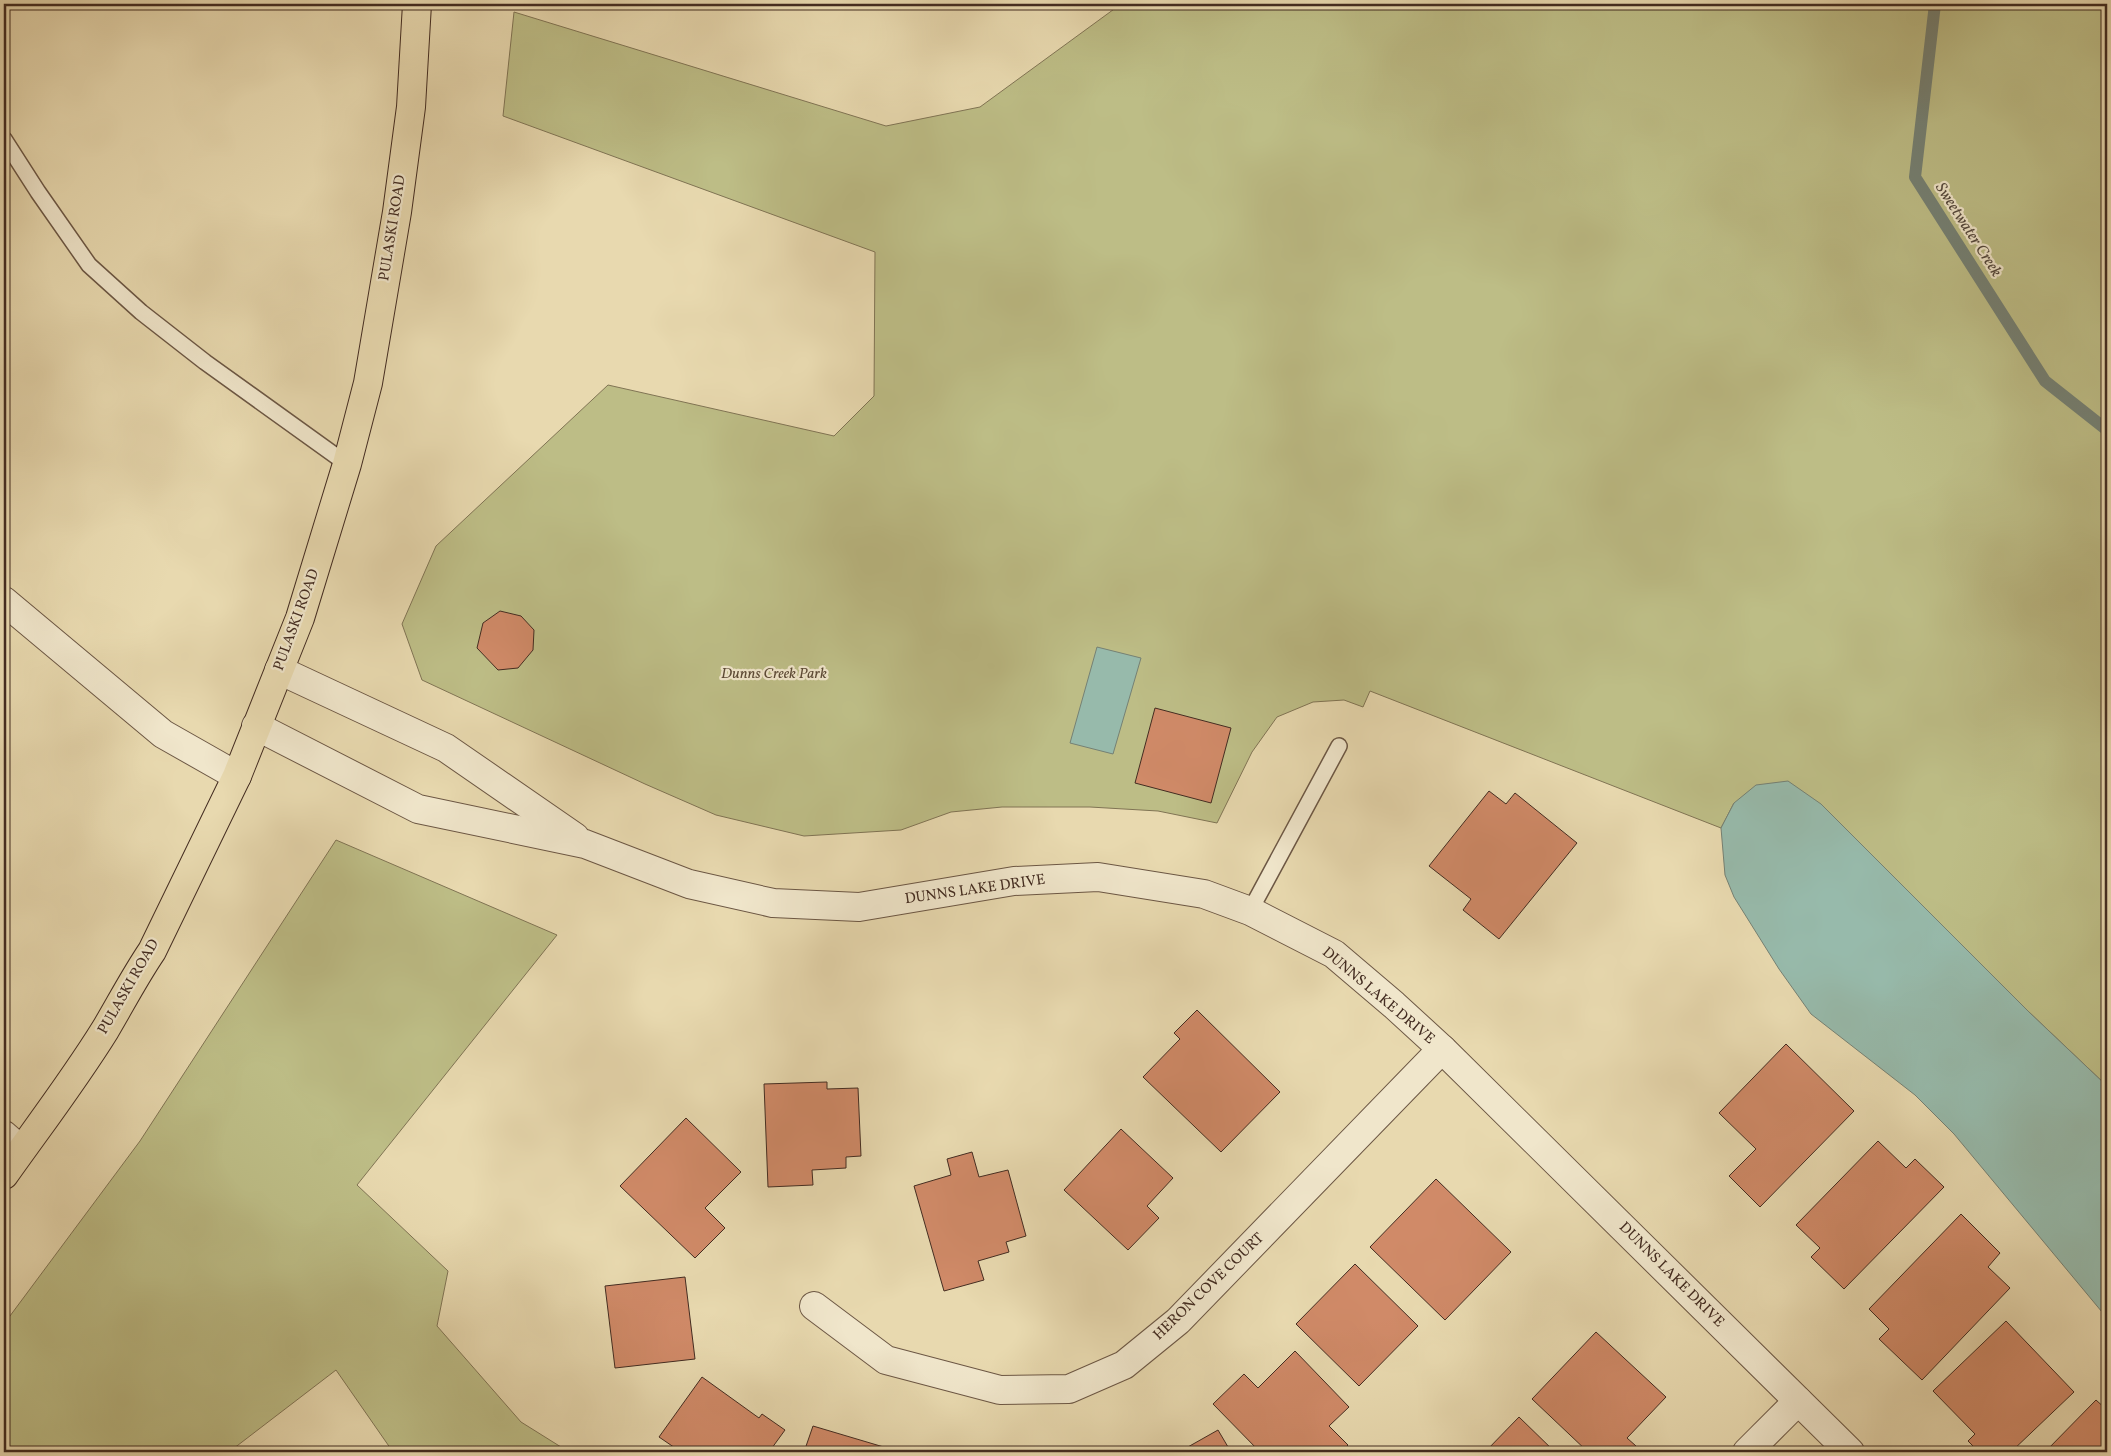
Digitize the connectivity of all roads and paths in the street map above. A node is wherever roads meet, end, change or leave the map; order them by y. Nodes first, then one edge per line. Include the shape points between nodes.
1 (417, 4) edge
2 (4, 139) edge
3 (347, 464) junction
4 (4, 602) edge
5 (279, 670) junction
6 (256, 726) junction
7 (1340, 746) dead end
8 (237, 776) junction
9 (584, 844) junction
10 (1250, 911) junction
11 (1442, 1049) junction
12 (13, 1143) edge
13 (4, 1175) edge
14 (814, 1306) dead end
15 (1798, 1401) junction
16 (1748, 1452) edge
17 (1850, 1452) edge

1 - 3 main road, PULASKI ROAD via 411,107 397,212 368,383
2 - 3 lane via 89,265 141,312 205,362
3 - 5 main road, PULASKI ROAD via 300,618
4 - 8 street via 163,734
5 - 6 main road, PULASKI ROAD
5 - 9 street via 446,748
6 - 8 main road, PULASKI ROAD
6 - 9 street via 418,809
7 - 10 lane
8 - 12 main road, PULASKI ROAD via 152,951 94,1046
9 - 10 street, DUNNS LAKE DRIVE via 690,884 773,903 859,907 1014,881 1098,877 1204,894
10 - 11 street, DUNNS LAKE DRIVE via 1334,954
11 - 14 street, HERON COVE COURT via 1178,1321 1124,1365 1070,1389 1000,1390 886,1360
11 - 15 street, DUNNS LAKE DRIVE
12 - 13 main road, PULASKI ROAD
15 - 16 street
15 - 17 street, DUNNS LAKE DRIVE

